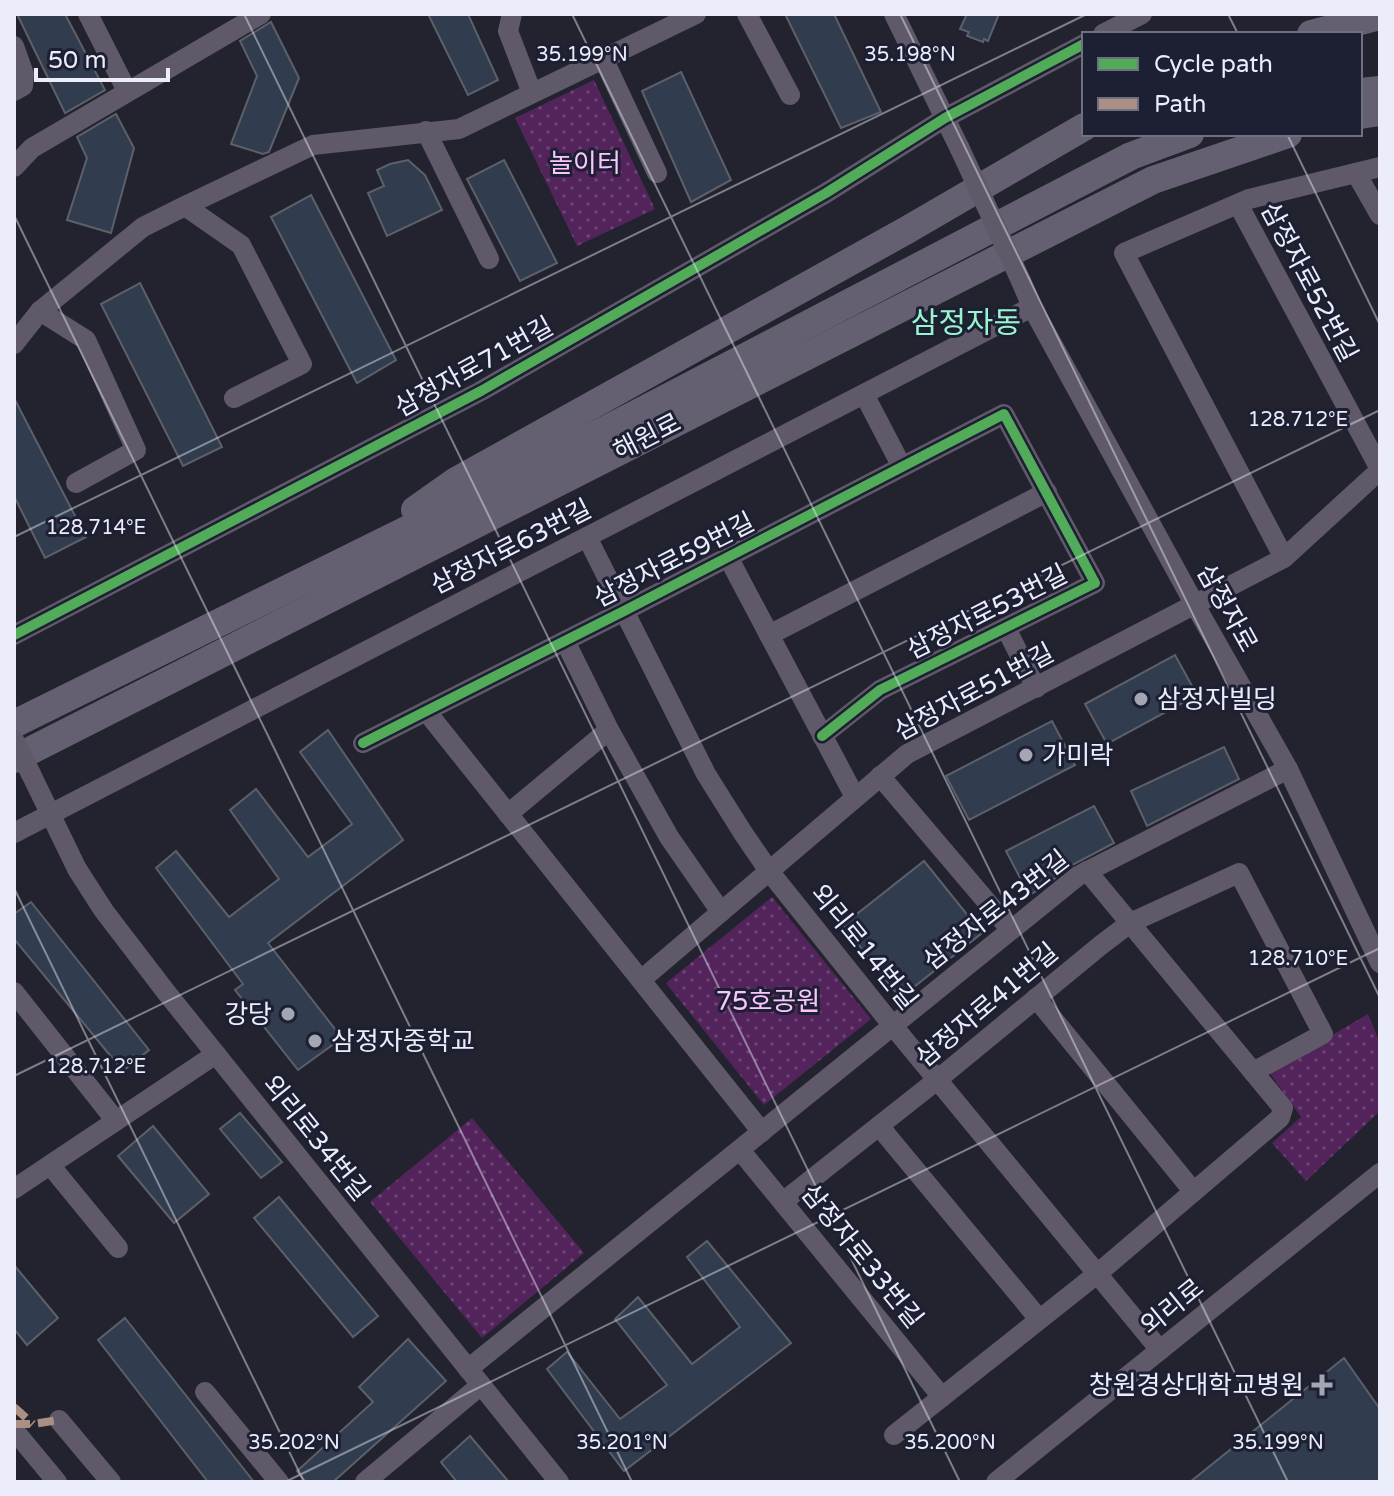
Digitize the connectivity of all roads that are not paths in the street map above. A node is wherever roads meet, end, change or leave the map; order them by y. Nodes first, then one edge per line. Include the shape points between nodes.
1 (88, 14) edge
2 (261, 14) edge
3 (512, 14) edge
4 (696, 14) edge
5 (747, 14) edge
6 (894, 14) edge
7 (1142, 14) edge
8 (1380, 16) edge
9 (1107, 32) edge
10 (1319, 32) edge
11 (1082, 45) edge
12 (14, 46) edge
13 (603, 58) junction
14 (14, 91) edge
15 (127, 91) junction
16 (532, 93) junction
17 (790, 95) dead end
18 (945, 118) junction
19 (1082, 128) edge
20 (426, 131) junction
21 (1185, 136) edge
22 (1282, 136) edge
23 (14, 167) edge
24 (1380, 167) edge
25 (657, 173) dead end
26 (1356, 173) junction
27 (1238, 204) junction
28 (185, 206) junction
29 (1380, 215) edge
30 (489, 259) dead end
31 (1032, 307) junction
32 (40, 311) junction
33 (14, 344) edge
34 (864, 394) junction
35 (234, 398) dead end
36 (1004, 414) joint
37 (902, 467) junction
38 (1380, 470) edge
39 (76, 483) dead end
40 (1047, 492) junction
41 (587, 537) junction
42 (351, 557) junction
43 (728, 557) junction
44 (1284, 558) junction
45 (1195, 605) junction
46 (624, 611) junction
47 (1006, 628) junction
48 (14, 635) edge
49 (769, 635) junction
50 (565, 641) junction
51 (1036, 688) junction
52 (426, 711) junction
53 (14, 724) edge
54 (609, 730) junction
55 (822, 736) junction
56 (14, 740) edge
57 (363, 743) dead end
58 (22, 767) edge
59 (1288, 769) junction
60 (880, 776) junction
61 (855, 797) junction
62 (50, 814) junction
63 (508, 814) junction
64 (14, 833) edge
65 (769, 871) junction
66 (1087, 871) junction
67 (721, 912) junction
68 (1130, 923) junction
69 (1010, 929) junction
70 (1380, 963) edge
71 (641, 980) junction
72 (14, 992) edge
73 (1036, 998) junction
74 (893, 1026) junction
75 (216, 1054) junction
76 (1253, 1072) junction
77 (937, 1080) junction
78 (116, 1121) junction
79 (879, 1126) junction
80 (762, 1132) junction
81 (740, 1150) junction
82 (50, 1165) junction
83 (1380, 1173) edge
84 (14, 1189) edge
85 (1193, 1191) junction
86 (784, 1201) junction
87 (118, 1248) dead end
88 (1097, 1274) junction
89 (1039, 1319) junction
90 (1160, 1350) junction
91 (475, 1377) junction
92 (205, 1392) dead end
93 (942, 1397) junction
94 (59, 1420) dead end
95 (14, 1430) edge
96 (894, 1435) dead end
97 (57, 1482) edge
98 (111, 1482) edge
99 (279, 1482) edge
100 (365, 1482) edge
101 (559, 1482) edge
102 (996, 1482) edge

1 - 15 street
2 - 15 street
3 - 16 street via 508,31
4 - 13 street
5 - 17 street
6 - 18 street
7 - 9 street
8 - 10 highway
11 - 18 street, 삼정자로71번길
12 - 14 street via 24,74 23,86
13 - 16 street
13 - 25 street
15 - 23 street via 32,148
16 - 20 street via 459,129
18 - 31 street, 삼정자로, bridge
18 - 48 street, 삼정자로71번길 via 826,193 481,391
19 - 42 highway via 456,481
20 - 28 street via 313,145
20 - 30 street
21 - 42 highway, 해원로 via 1131,156
22 - 58 highway, 해원로 via 1153,180
24 - 26 street
26 - 27 street
26 - 29 street
27 - 38 street, 삼정자로52번길
27 - 44 street via 1124,253
28 - 32 street via 143,227
28 - 35 street via 241,245 302,364
31 - 34 street, 삼정자로63번길
31 - 45 street, 삼정자로
32 - 33 street
32 - 39 street via 86,340 136,450
34 - 37 street
34 - 41 street, 삼정자로63번길
36 - 37 street, 삼정자로59번길
36 - 40 street, 삼정자로53번길
37 - 43 street, 삼정자로59번길
38 - 44 street, 삼정자로52번길
40 - 47 street, 삼정자로53번길 via 1095,583
40 - 49 street
41 - 46 street, 외리로14번길
41 - 62 street, 삼정자로63번길
42 - 53 highway, 해원로
43 - 46 street, 삼정자로59번길
43 - 49 street
44 - 45 street, 삼정자로52번길
45 - 51 street, 삼정자로51번길
45 - 59 street, 삼정자로
46 - 50 street, 삼정자로59번길
46 - 65 street, 외리로14번길 via 706,774
47 - 51 street
47 - 55 street, 삼정자로53번길 via 880,690
49 - 55 street
50 - 52 street, 삼정자로59번길
50 - 54 street
51 - 60 street, 삼정자로51번길 via 907,754
52 - 57 street, 삼정자로59번길
52 - 63 street
54 - 63 street
54 - 67 street via 669,837
55 - 61 street
56 - 58 street, 외리로34번길, bridge
58 - 62 street, 외리로34번길
59 - 66 street, 삼정자로43번길
59 - 70 street, 삼정자로
60 - 61 street, 삼정자로51번길
60 - 69 street
61 - 65 street, 삼정자로51번길
62 - 64 street, 삼정자로63번길
62 - 75 street, 외리로34번길 via 104,911
63 - 71 street
65 - 67 street, 삼정자로51번길
65 - 74 street, 외리로14번길
66 - 68 street
66 - 69 street, 삼정자로43번길
67 - 71 street, 삼정자로51번길
68 - 73 street, 삼정자로41번길
68 - 76 street
68 - 76 street, 삼정자로41번길 via 1239,873 1323,1034
69 - 74 street, 삼정자로43번길
71 - 80 street
72 - 78 street
73 - 77 street, 삼정자로41번길
73 - 85 street
74 - 77 street, 외리로14번길
74 - 80 street, 삼정자로43번길
75 - 78 street
75 - 91 street, 외리로34번길
76 - 85 street via 1283,1108 1280,1118
77 - 79 street, 삼정자로41번길
77 - 88 street, 외리로14번길
78 - 82 street
79 - 86 street, 삼정자로41번길
79 - 89 street
80 - 81 street, 삼정자로43번길
81 - 86 street, 삼정자로33번길
81 - 91 street, 삼정자로43번길
82 - 84 street
82 - 87 street
83 - 90 street, 외리로
85 - 88 street
86 - 93 street, 삼정자로33번길
88 - 89 street
88 - 90 street, 외리로14번길
89 - 93 street
90 - 102 street, 외리로
91 - 100 street, 삼정자로43번길
91 - 101 street, 외리로34번길
92 - 99 street
93 - 96 street
94 - 98 street
95 - 97 street

